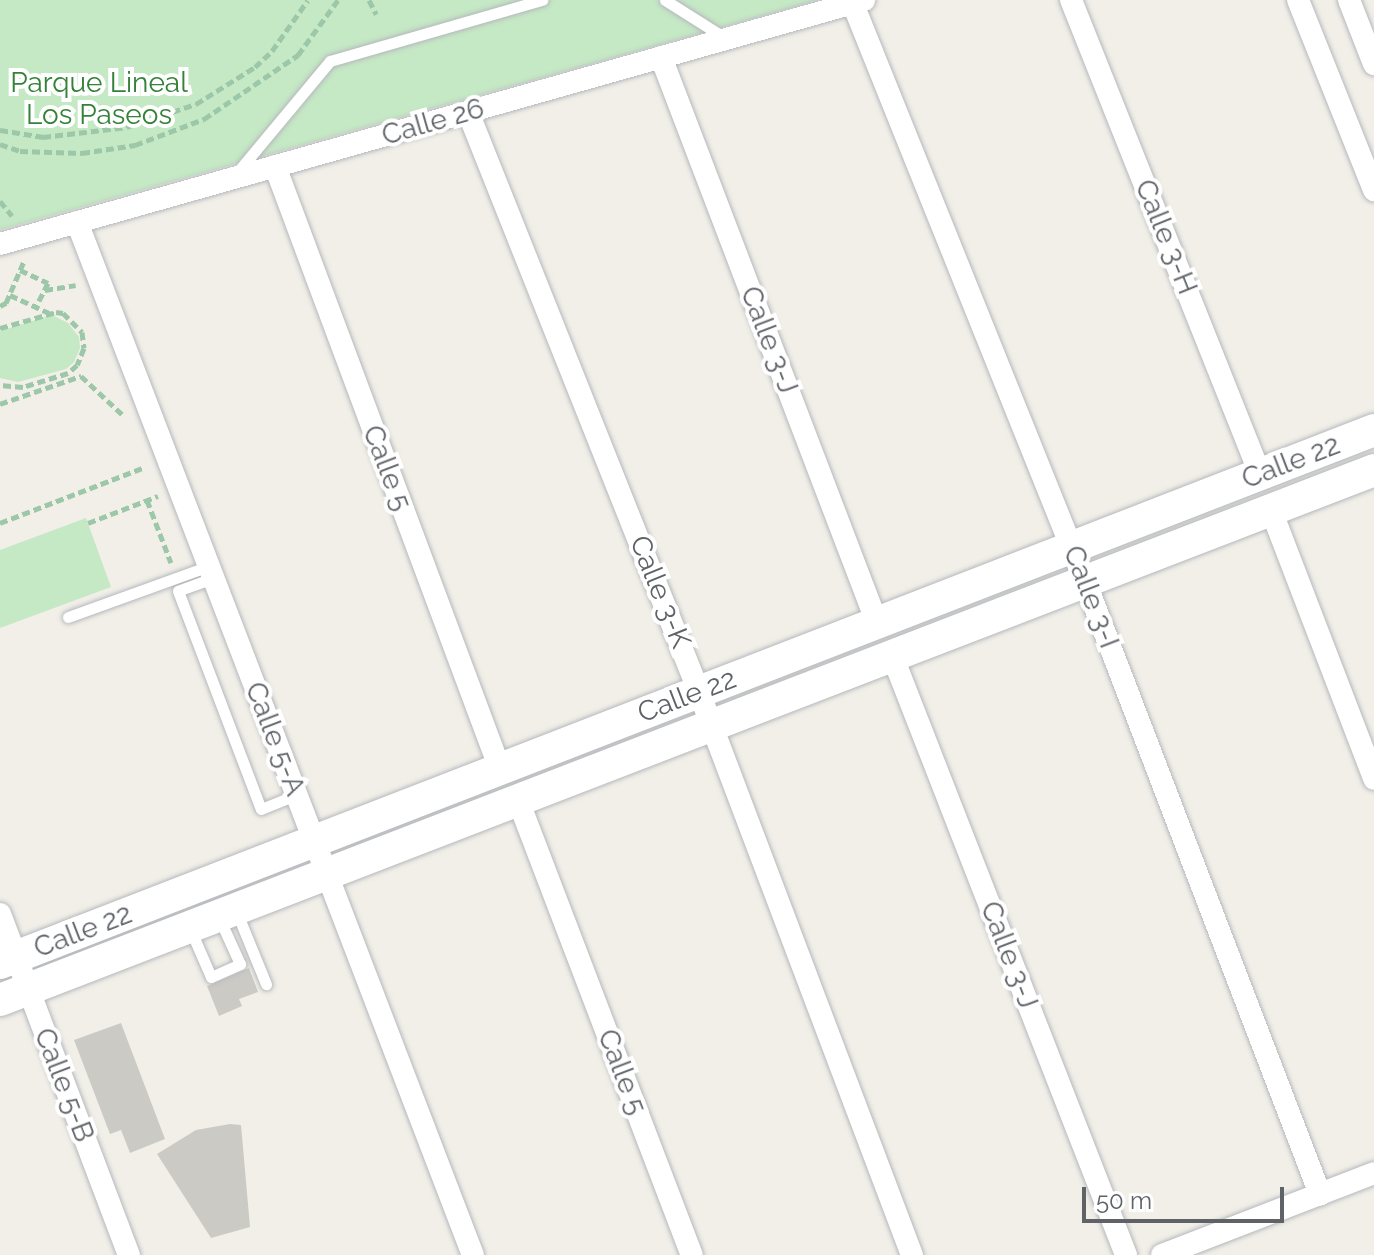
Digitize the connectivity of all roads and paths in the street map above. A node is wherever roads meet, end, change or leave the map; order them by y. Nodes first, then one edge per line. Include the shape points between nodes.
1 (308, 0) edge
2 (338, 0) edge
3 (369, 0) edge
4 (542, 0) edge
5 (665, 0) edge
6 (1071, 0) edge
7 (1298, 0) edge
8 (1349, 0) edge
9 (859, 2) edge
10 (376, 14) dead end
11 (727, 39) junction
12 (661, 57) junction
13 (1374, 64) edge
14 (468, 112) junction
15 (0, 130) edge
16 (0, 144) edge
17 (275, 166) junction
18 (232, 179) junction
19 (1374, 190) edge
20 (0, 201) edge
21 (13, 218) dead end
22 (77, 222) junction
23 (0, 244) edge
24 (26, 257) dead end
25 (20, 270) junction
26 (81, 284) dead end
27 (45, 290) junction
28 (10, 295) junction
29 (0, 306) edge
30 (36, 307) junction
31 (49, 313) junction
32 (0, 328) edge
33 (0, 385) edge
34 (0, 404) edge
35 (135, 425) dead end
36 (1374, 430) edge
37 (150, 465) dead end
38 (1374, 470) edge
39 (1260, 474) junction
40 (162, 495) dead end
41 (147, 500) junction
42 (1271, 510) junction
43 (0, 523) edge
44 (88, 523) dead end
45 (1071, 548) junction
46 (211, 572) junction
47 (176, 577) junction
48 (1085, 581) junction
49 (68, 617) dead end
50 (877, 623) junction
51 (892, 655) junction
52 (699, 692) junction
53 (712, 725) junction
54 (500, 769) junction
55 (1374, 779) edge
56 (296, 795) junction
57 (518, 800) junction
58 (314, 841) junction
59 (326, 874) junction
60 (227, 912) junction
61 (0, 914) edge
62 (189, 927) junction
63 (8, 960) edge
64 (266, 984) dead end
65 (14, 994) edge
66 (1374, 1173) edge
67 (1320, 1194) junction
68 (1215, 1246) edge
69 (129, 1255) edge
70 (473, 1255) edge
71 (692, 1255) edge
72 (912, 1255) edge
73 (1126, 1255) edge
74 (1162, 1255) edge

1 - 15 path via 255,67 196,104 127,127 43,137
2 - 16 path via 298,55 204,119 135,145 82,153 20,151
3 - 10 path
4 - 18 lane via 330,61
5 - 11 lane
6 - 39 street, Calle 3-H
7 - 19 street
8 - 13 street
9 - 11 street, Calle 26
9 - 45 street, Calle 3-I
11 - 12 street, Calle 26
12 - 14 street, Calle 26
12 - 50 street, Calle 3-J
14 - 17 street, Calle 26
14 - 52 street, Calle 3-K
17 - 18 street, Calle 26
17 - 54 street, Calle 5
18 - 22 street, Calle 26
20 - 21 path
22 - 23 street, Calle 26
22 - 46 street, Calle 5-A
24 - 25 path
25 - 27 path via 48,283
25 - 28 path
26 - 27 path
27 - 30 path
28 - 29 path
28 - 30 path
30 - 31 path
31 - 32 path
31 - 33 path via 63,313 82,332 84,348 77,365 68,373 23,387
34 - 35 path via 81,376
36 - 39 street, Calle 22
37 - 43 path
38 - 42 street, Calle 22
39 - 45 street, Calle 22
40 - 41 path
41 - 44 path
41 - 47 path
42 - 48 street, Calle 22
42 - 55 street
45 - 48 street, Calle 3-I
45 - 50 street, Calle 22
46 - 47 lane
46 - 56 street, Calle 5-A
46 - 56 lane via 178,591 261,809
47 - 49 lane
48 - 51 street, Calle 22
48 - 67 street, Calle 3-I
50 - 52 street, Calle 22
51 - 53 street, Calle 22
51 - 73 street, Calle 3-J
52 - 53 street, Calle 3-K
52 - 54 street, Calle 22
53 - 57 street, Calle 22
53 - 72 street, Calle 3-K
54 - 58 street, Calle 22
56 - 58 street, Calle 5-A
57 - 59 street, Calle 22
57 - 71 street, Calle 5
58 - 59 street, Calle 5-A
58 - 63 street, Calle 22
59 - 60 street, Calle 22
59 - 70 street, Calle 5-A
60 - 62 street, Calle 22
60 - 62 lane via 240,964 211,977
60 - 64 lane
61 - 63 street, Calle 5-B
62 - 65 street, Calle 22
63 - 65 street, Calle 5-B
65 - 69 street, Calle 5-B
66 - 67 street
67 - 68 street
68 - 74 street

